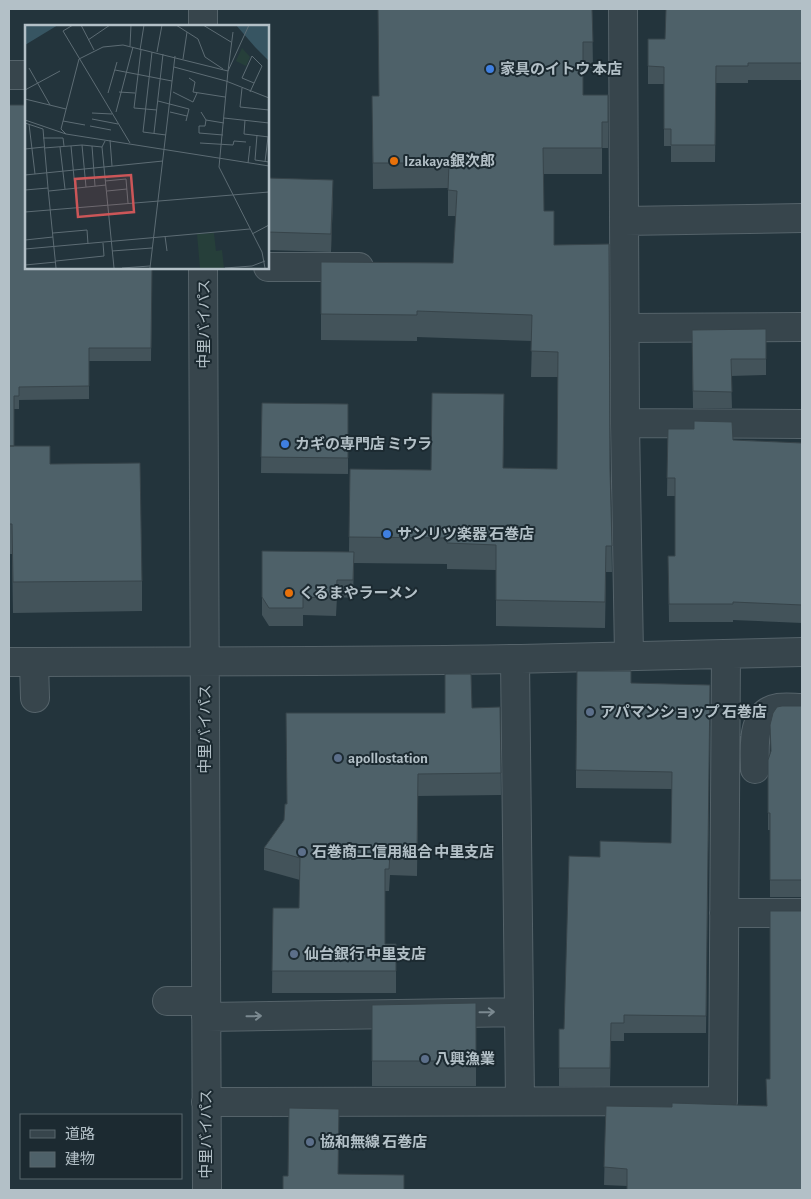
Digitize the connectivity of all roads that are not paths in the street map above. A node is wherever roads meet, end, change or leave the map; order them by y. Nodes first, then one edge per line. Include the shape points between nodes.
1 (203, 9) edge
2 (624, 9) edge
3 (203, 25) edge
4 (9, 75) edge
5 (25, 75) edge
6 (802, 218) edge
7 (624, 221) junction
8 (269, 266) edge
9 (382, 268) edge
10 (203, 269) edge
11 (802, 327) edge
12 (624, 328) junction
13 (625, 423) junction
14 (802, 424) edge
15 (802, 652) edge
16 (726, 654) junction
17 (628, 655) junction
18 (515, 659) junction
19 (22, 662) edge
20 (205, 662) junction
21 (35, 698) dead end
22 (802, 708) edge
23 (754, 769) dead end
24 (802, 913) edge
25 (724, 914) junction
26 (167, 1001) dead end
27 (206, 1009) junction
28 (519, 1012) junction
29 (520, 1101) junction
30 (206, 1102) junction
31 (206, 1190) edge

1 - 3 street
2 - 7 street
4 - 5 street
6 - 7 street
7 - 12 street
8 - 9 street
10 - 20 street, 中里バイパス
11 - 12 street
12 - 13 street
13 - 14 street
13 - 17 street
15 - 16 street
16 - 17 street
16 - 25 street
17 - 18 street
18 - 20 street
18 - 28 street
19 - 20 street
19 - 21 street
20 - 27 street, 中里バイパス
22 - 23 street via 777,708 764,715 755,732
24 - 25 street
25 - 29 street via 723,1101
26 - 27 street
27 -> 28 street
27 - 30 street, 中里バイパス
28 - 29 street
29 - 30 street
30 - 31 street, 中里バイパス

